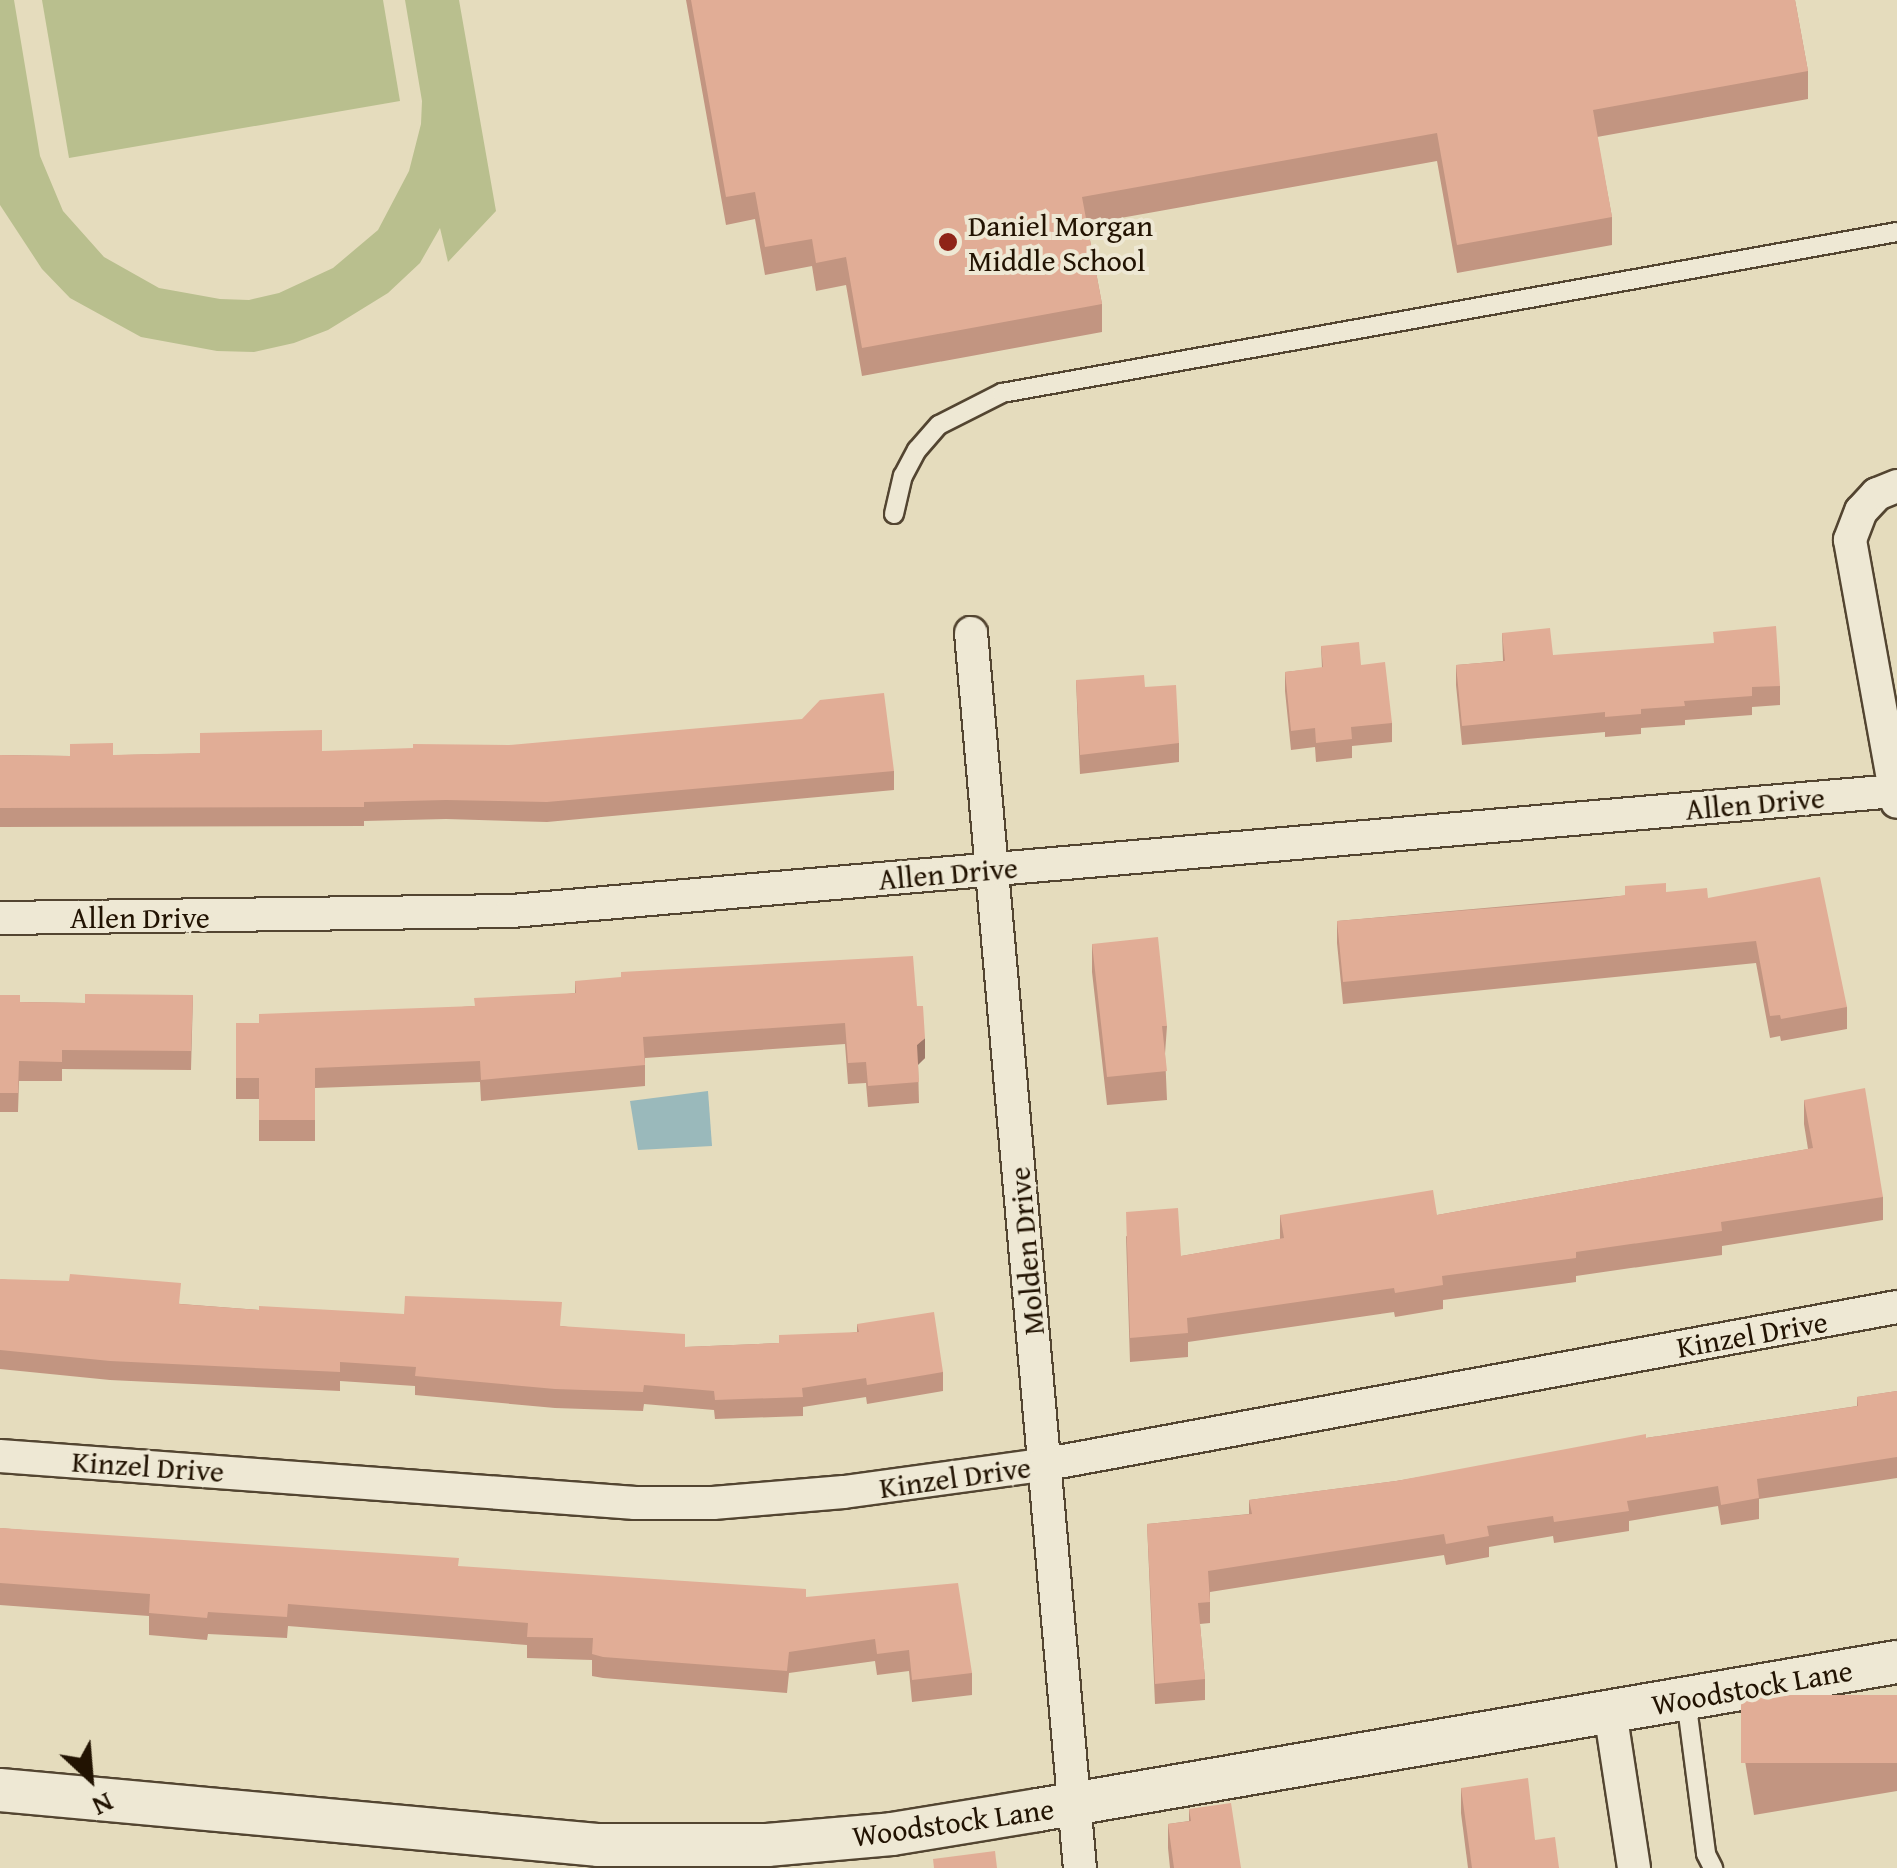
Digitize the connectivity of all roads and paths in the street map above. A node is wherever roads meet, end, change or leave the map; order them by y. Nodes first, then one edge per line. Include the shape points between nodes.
1 (1897, 232) edge
2 (1897, 486) edge
3 (894, 514) dead end
4 (971, 633) dead end
5 (1896, 797) edge
6 (990, 870) junction
7 (0, 918) edge
8 (1897, 1307) edge
9 (0, 1456) edge
10 (1042, 1466) junction
11 (1897, 1662) edge
12 (1686, 1698) junction
13 (1610, 1712) junction
14 (0, 1790) edge
15 (1072, 1805) junction
16 (600, 1856) edge
17 (1080, 1868) edge
18 (1634, 1868) edge
19 (1713, 1868) edge

1 - 3 lane via 1002,393 939,425 903,476
2 - 5 street via 1877,494 1852,526 1850,540
4 - 6 street, Molden Drive
5 - 6 street, Allen Drive
6 - 7 street, Allen Drive via 512,911
6 - 10 street, Molden Drive
8 - 10 street, Kinzel Drive
9 - 10 street, Kinzel Drive via 713,1504
10 - 15 street, Molden Drive
11 - 12 street, Woodstock Lane
12 - 13 street, Woodstock Lane
12 - 19 lane
13 - 15 street, Woodstock Lane
13 - 18 street
14 - 16 street, Woodstock Lane
15 - 16 street, Woodstock Lane via 836,1840
15 - 17 street, Molden Drive

